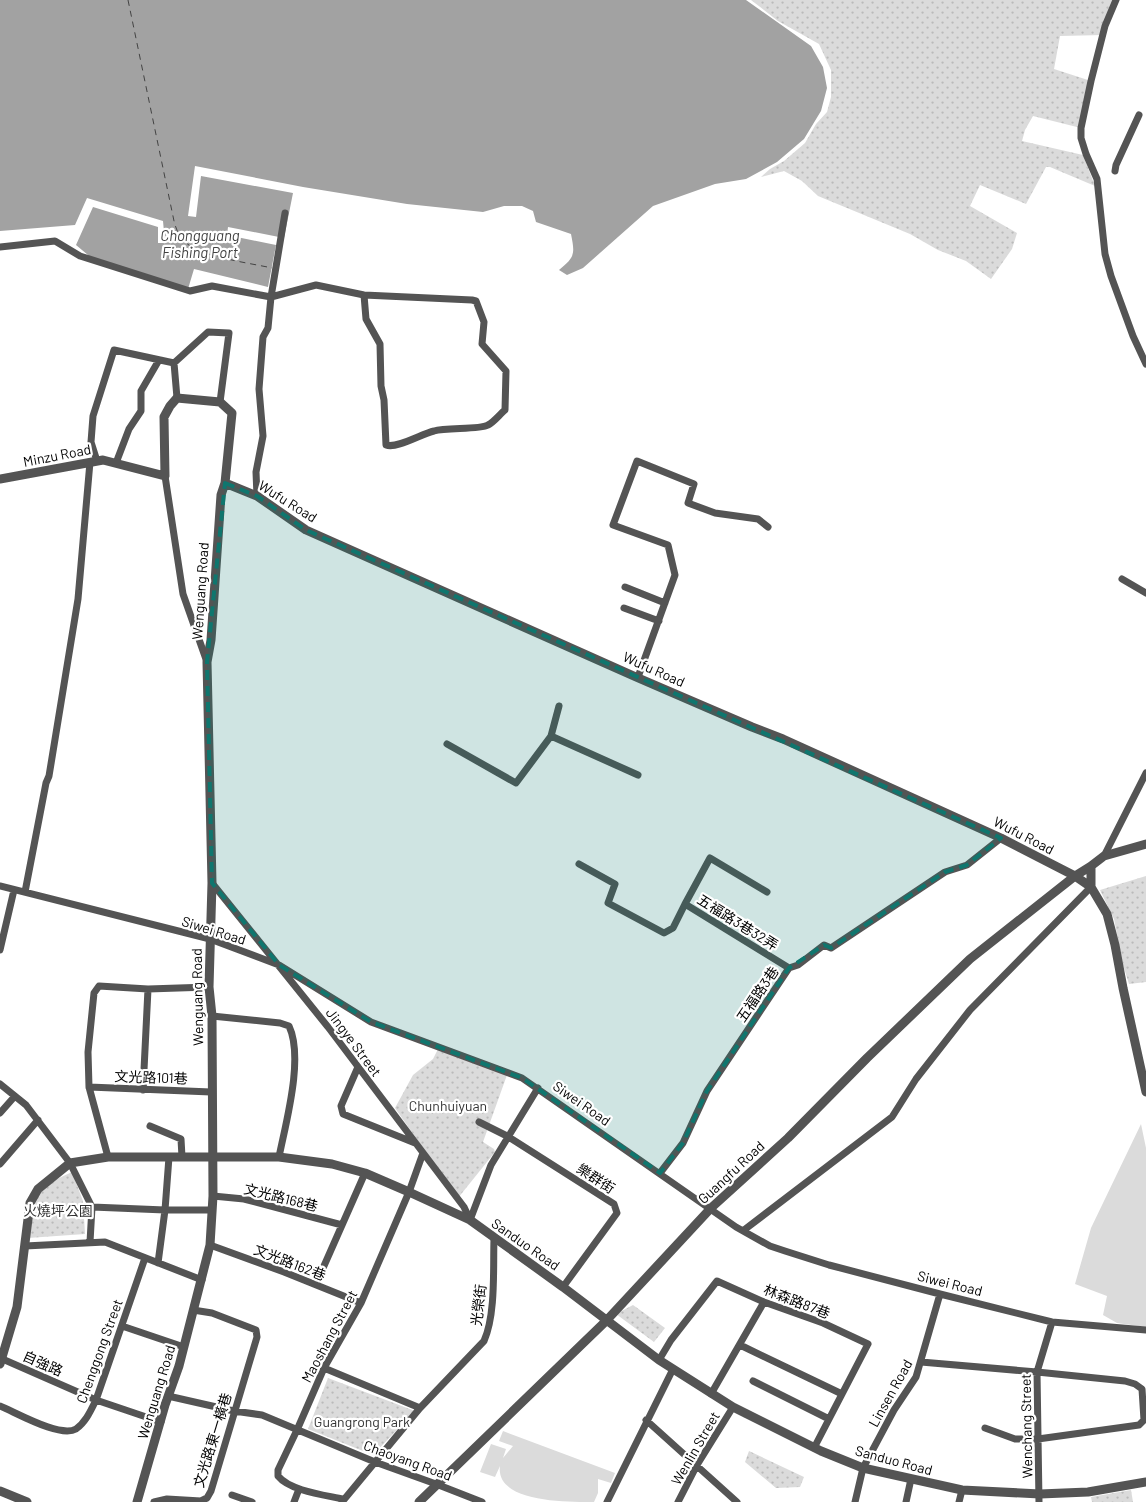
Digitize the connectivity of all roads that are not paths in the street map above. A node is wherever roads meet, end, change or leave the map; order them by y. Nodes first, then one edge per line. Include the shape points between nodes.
1 (1116, 0) edge
2 (1139, 115) dead end
3 (1114, 171) dead end
4 (285, 213) dead end
5 (0, 247) edge
6 (364, 295) junction
7 (271, 297) junction
8 (159, 360) junction
9 (174, 364) junction
10 (1146, 364) edge
11 (177, 398) junction
12 (220, 402) junction
13 (93, 461) junction
14 (116, 463) junction
15 (165, 476) junction
16 (0, 479) edge
17 (225, 482) junction
18 (257, 496) junction
19 (768, 527) dead end
20 (1122, 580) dead end
21 (625, 587) dead end
22 (1146, 593) edge
23 (665, 603) junction
24 (624, 608) dead end
25 (659, 621) junction
26 (207, 662) junction
27 (638, 678) junction
28 (559, 706) dead end
29 (551, 736) junction
30 (447, 744) dead end
31 (1146, 773) edge
32 (638, 775) dead end
33 (1001, 838) junction
34 (1146, 844) edge
35 (1104, 856) junction
36 (579, 864) dead end
37 (1091, 866) junction
38 (1075, 876) junction
39 (212, 883) junction
40 (0, 886) edge
41 (1091, 887) junction
42 (14, 890) junction
43 (24, 892) junction
44 (767, 892) dead end
45 (685, 904) junction
46 (210, 939) junction
47 (0, 950) edge
48 (279, 965) junction
49 (789, 968) junction
50 (209, 987) junction
51 (148, 989) junction
52 (212, 1016) junction
53 (358, 1067) junction
54 (0, 1084) edge
55 (89, 1087) junction
56 (538, 1088) junction
57 (143, 1090) junction
58 (211, 1092) junction
59 (1146, 1092) edge
60 (15, 1096) junction
61 (0, 1113) edge
62 (38, 1120) junction
63 (479, 1122) dead end
64 (150, 1126) dead end
65 (507, 1136) junction
66 (415, 1143) junction
67 (423, 1154) junction
68 (213, 1156) junction
69 (108, 1157) junction
70 (169, 1157) junction
71 (182, 1157) junction
72 (279, 1157) junction
73 (70, 1163) junction
74 (0, 1164) edge
75 (365, 1173) junction
76 (660, 1173) junction
77 (409, 1192) junction
78 (213, 1196) junction
79 (92, 1207) junction
80 (711, 1208) junction
81 (165, 1210) junction
82 (211, 1210) junction
83 (470, 1220) junction
84 (342, 1225) junction
85 (744, 1230) junction
86 (494, 1238) junction
87 (90, 1242) junction
88 (210, 1245) junction
89 (25, 1246) junction
90 (145, 1258) junction
91 (158, 1263) junction
92 (202, 1280) junction
93 (316, 1284) junction
94 (563, 1287) junction
95 (940, 1294) junction
96 (764, 1302) junction
97 (361, 1303) junction
98 (193, 1310) junction
99 (606, 1321) junction
100 (1052, 1322) junction
101 (122, 1326) junction
102 (1146, 1330) edge
103 (740, 1344) junction
104 (184, 1347) junction
105 (1, 1360) edge
106 (659, 1360) junction
107 (922, 1362) junction
108 (324, 1368) junction
109 (673, 1369) junction
110 (1037, 1372) junction
111 (753, 1381) dead end
112 (711, 1394) junction
113 (842, 1394) junction
114 (168, 1396) junction
115 (96, 1400) junction
116 (0, 1406) edge
117 (733, 1407) junction
118 (420, 1408) junction
119 (234, 1411) junction
120 (829, 1419) junction
121 (646, 1420) junction
122 (161, 1422) junction
123 (985, 1428) dead end
124 (297, 1430) junction
125 (1038, 1439) junction
126 (814, 1448) junction
127 (375, 1462) junction
128 (697, 1465) junction
129 (863, 1468) junction
130 (911, 1479) junction
131 (1146, 1482) edge
132 (436, 1484) junction
133 (299, 1489) junction
134 (962, 1490) junction
135 (0, 1491) edge
136 (232, 1496) dead end
137 (1040, 1498) edge
138 (342, 1501) edge
139 (27, 1502) edge
140 (137, 1502) edge
141 (154, 1502) edge
142 (252, 1502) edge
143 (294, 1502) edge
144 (418, 1502) edge
145 (482, 1502) edge
146 (607, 1502) edge
147 (678, 1502) edge
148 (737, 1502) edge
149 (855, 1502) edge
150 (906, 1502) edge
151 (959, 1502) edge

1 - 10 street via 1105,26 1081,128 1086,154 1097,179 1105,254
2 - 3 street
4 - 7 street
5 - 7 street via 55,240 80,256 190,291 212,286
6 - 6 street via 476,301 484,322 482,344 506,371 505,410 487,426 436,430 399,445 386,444 380,344 366,319
6 - 7 street via 316,285
7 - 18 street via 268,328 263,337 259,389 263,436 256,472
8 - 9 street
8 - 13 street via 114,350 93,416
8 - 14 street via 141,391 141,411 129,429
9 - 11 street
9 - 12 street via 208,332 230,333
11 - 12 street
11 - 15 street via 164,417
12 - 17 street, Wenguang Road via 232,413
13 - 14 street, Minzu Road
13 - 16 street, Minzu Road
13 - 43 street via 78,599 49,776
14 - 15 street, Minzu Road
15 - 26 street via 183,594
17 - 18 street, Wufu Road
17 - 26 street, Wenguang Road via 221,495
18 - 27 street, Wufu Road via 306,530
19 - 23 street via 758,519 715,513 688,503 694,484 637,461 613,525 668,545 676,575
20 - 22 street
21 - 23 street
23 - 25 street
24 - 25 street
25 - 27 street
26 - 39 street, Wenguang Road
27 - 33 street, Wufu Road via 783,739
28 - 29 street
29 - 30 street via 516,783
29 - 32 street
31 - 35 street
33 - 38 street, Wufu Road
33 - 49 street, 五福路3巷 via 967,864 945,872 832,948 824,945
34 - 35 street
35 - 37 street, Guangfu Road
36 - 45 street, 五福路3巷32弄 via 615,884 608,903 664,934 673,928
37 - 38 street, Guangfu Road
37 - 41 street
38 - 41 street, Wufu Road
38 - 80 street, Guangfu Road via 970,959 788,1138
39 - 46 street, Wenguang Road
39 - 48 street, Jingye Street
40 - 42 street, Siwei Road
41 - 59 street via 1106,914 1116,944
41 - 85 street via 970,1010 892,1117
42 - 43 street, Siwei Road
42 - 47 street
43 - 46 street, Siwei Road
44 - 45 street via 710,858
45 - 49 street, 五福路3巷32弄
46 - 48 street, Siwei Road
46 - 50 street, Wenguang Road
48 - 53 street, Jingye Street
48 - 56 street, Siwei Road via 371,1022 522,1078
49 - 76 street, 五福路3巷 via 707,1091 683,1143
50 - 51 street
50 - 52 street, Wenguang Road
51 - 55 street via 99,986 94,993 88,1052
51 - 57 street
52 - 58 street, Wenguang Road
52 - 72 street via 280,1023 289,1026 293,1034 294,1079
53 - 66 street, Jingye Street
53 - 66 street via 341,1106 343,1114
54 - 60 street
55 - 57 street, 文光路101巷
55 - 69 street
56 - 65 street
56 - 76 street, Siwei Road
57 - 58 street, 文光路101巷
58 - 68 street, Wenguang Road
60 - 61 street
60 - 62 street
62 - 73 street
62 - 74 street
63 - 65 street, 樂群街
64 - 71 street via 181,1139
65 - 83 street via 491,1164
65 - 94 street, 樂群街 via 614,1204 617,1213
66 - 67 street, Jingye Street
67 - 77 street, Maoshang Street
67 - 83 street, Jingye Street via 464,1207
68 - 71 street, Sanduo Road
68 - 72 street, Sanduo Road
68 - 78 street, Wenguang Road
69 - 70 street, Sanduo Road
69 - 73 street, Sanduo Road
70 - 71 street, Sanduo Road
70 - 81 street
72 - 75 street, Sanduo Road via 332,1164
73 - 79 street
73 - 89 street via 38,1190 30,1203
75 - 77 street, Sanduo Road
75 - 84 street
76 - 80 street, Siwei Road
77 - 83 street, Sanduo Road
77 - 97 street, Maoshang Street
78 - 82 street, Wenguang Road
78 - 84 street, 文光路168巷 via 244,1199
79 - 81 street
79 - 87 street
80 - 85 street, Siwei Road
80 - 99 street, Guangfu Road
81 - 82 street
81 - 91 street
82 - 88 street, Wenguang Road
83 - 86 street, Sanduo Road
84 - 93 street
85 - 95 street, Siwei Road via 785,1252
86 - 94 street, Sanduo Road
86 - 118 street, 光榮街 via 489,1329 484,1341
87 - 89 street
87 - 90 street via 104,1242
88 - 92 street, Wenguang Road
88 - 93 street, 文光路162巷
89 - 105 street via 18,1307
90 - 91 street
90 - 101 street, Chenggong Street
91 - 92 street
92 - 98 street, Wenguang Road
93 - 97 street, 文光路162巷
94 - 99 street, Sanduo Road
95 - 100 street, Siwei Road
95 - 107 street, Linsen Road
96 - 103 street
96 - 106 street, 林森路87巷 via 717,1281
96 - 113 street, 林森路87巷 via 824,1323 868,1344
97 - 108 street, Maoshang Street
98 - 104 street, Wenguang Road
98 - 119 street, 文光路東一橫巷 via 212,1313 256,1330 257,1337
99 - 106 street, Sanduo Road
99 - 132 street, Guangfu Road
100 - 102 street, Siwei Road
100 - 110 street, Wenchang Street
101 - 104 street
101 - 115 street, Chenggong Street
103 - 112 street
103 - 113 street
104 - 114 street, Wenguang Road
105 - 115 street, 自強路
106 - 109 street, Sanduo Road
107 - 110 street
107 - 129 street, Linsen Road
108 - 118 street
108 - 124 street, Maoshang Street
109 - 112 street, Sanduo Road
109 - 121 street
110 - 125 street, Wenchang Street
110 - 125 street via 1135,1384 1142,1389 1144,1420 1139,1425
111 - 120 street
112 - 117 street, Sanduo Road
113 - 120 street
114 - 119 street
114 - 122 street, Wenguang Road
115 - 116 street, Chenggong Street via 86,1419 66,1432
115 - 122 street, 自強路
117 - 126 street, Sanduo Road
117 - 128 street, Wenlin Street
118 - 127 street, 光榮街
119 - 124 street via 262,1415
119 - 141 street, 文光路東一橫巷 via 207,1498 201,1501 167,1499
120 - 126 street
121 - 128 street
121 - 146 street
122 - 140 street, Wenguang Road
123 - 125 street via 1015,1438
124 - 127 street, Chaoyang Road
124 - 133 street, Maoshang Street via 278,1476
125 - 137 street, Wenchang Street
126 - 129 street, Sanduo Road
127 - 132 street, Chaoyang Road
127 - 138 street, 光榮街
128 - 147 street, Wenlin Street
128 - 148 street
129 - 130 street, Sanduo Road
129 - 149 street, Linsen Road
130 - 134 street, Sanduo Road
130 - 150 street
131 - 137 street, Sanduo Road
132 - 144 street, Guangfu Road
132 - 145 street, Chaoyang Road
133 - 138 street
133 - 143 street
134 - 137 street, Sanduo Road
134 - 151 street
135 - 139 street
136 - 142 street

